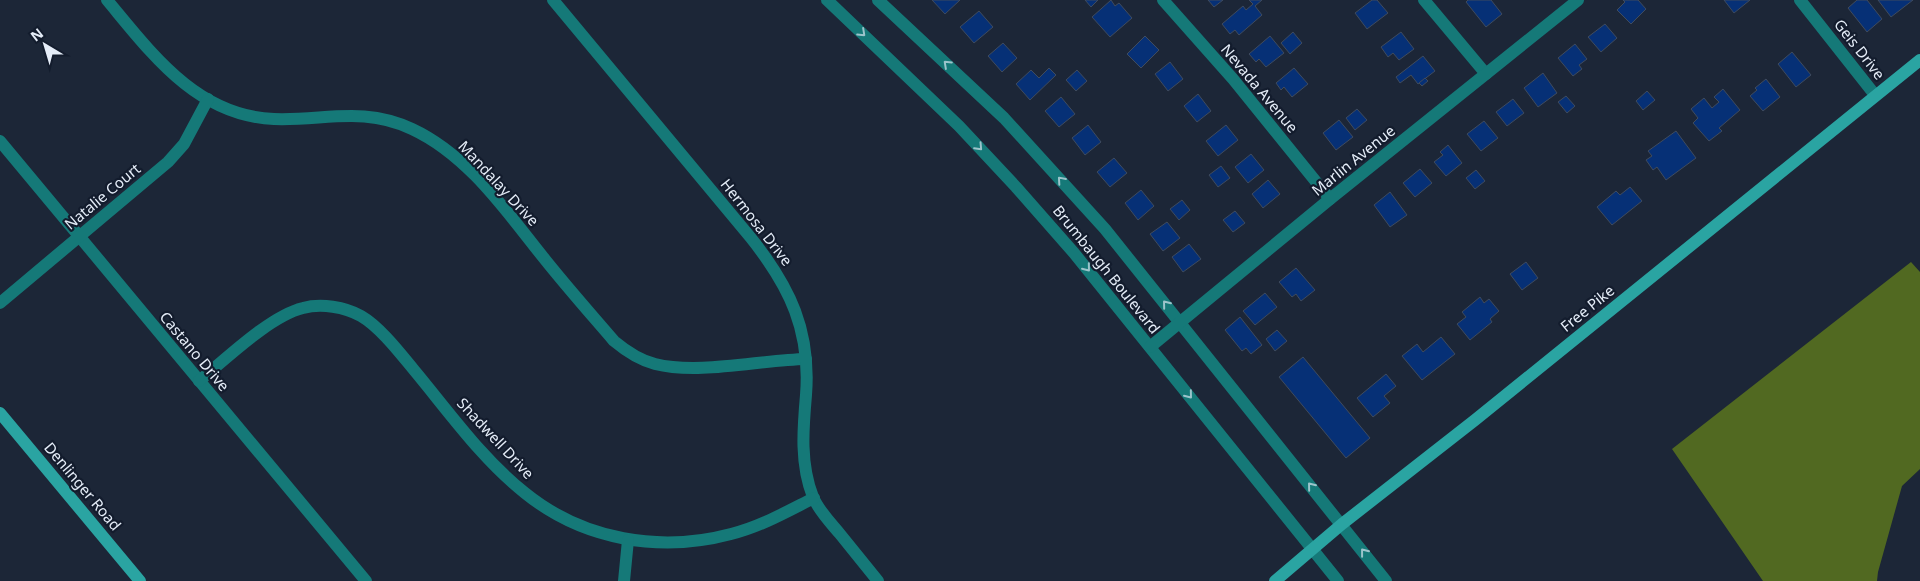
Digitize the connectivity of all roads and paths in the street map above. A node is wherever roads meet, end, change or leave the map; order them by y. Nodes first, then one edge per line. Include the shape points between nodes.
1 (107, 0) edge
2 (553, 0) edge
3 (827, 0) edge
4 (878, 0) edge
5 (1163, 0) edge
6 (1424, 0) edge
7 (1578, 0) edge
8 (1800, 0) edge
9 (1920, 60) edge
10 (1486, 74) junction
11 (1875, 95) junction
12 (208, 99) junction
13 (0, 141) edge
14 (1330, 199) junction
15 (78, 237) junction
16 (0, 303) edge
17 (1180, 322) junction
18 (1150, 347) junction
19 (806, 359) junction
20 (199, 381) junction
21 (0, 413) edge
22 (814, 498) junction
23 (1342, 524) junction
24 (628, 540) junction
25 (1313, 548) junction
26 (140, 581) edge
27 (366, 581) edge
28 (624, 581) edge
29 (878, 581) edge
30 (1275, 581) edge
31 (1338, 581) edge
32 (1386, 581) edge

1 - 12 street, Mandalay Drive via 157,60 175,77
2 - 19 street, Hermosa Drive via 772,264 798,313
3 -> 18 street, Brumbaugh Boulevard via 959,126 1016,187
17 -> 4 street, Brumbaugh Boulevard via 1046,162 1004,118
5 - 14 street, Nevada Avenue via 1234,79
6 - 10 street
7 - 10 street, Marlin Avenue
8 - 11 street, Geis Drive
9 - 11 main road, Free Pike
10 - 14 street, Marlin Avenue
11 - 23 main road, Free Pike
12 - 15 street, Natalie Court via 184,144 168,162
12 - 19 street, Mandalay Drive via 251,116 274,119 371,116 396,122 434,141 454,156 491,195 614,341 638,358 678,367
13 - 15 street, Castano Drive
14 - 17 street, Marlin Avenue
15 - 16 street, Natalie Court
15 - 20 street, Castano Drive
17 - 18 street, Marlin Avenue
23 -> 17 street, Brumbaugh Boulevard
18 -> 25 street, Brumbaugh Boulevard
19 - 22 street, Hermosa Drive via 802,439 807,478
20 - 24 street, Shadwell Drive via 287,313 314,306 347,310 362,317 399,352 476,445 526,494 580,526
20 - 27 street, Castano Drive
21 - 26 main road, Denlinger Road
22 - 24 street, Shadwell Drive via 778,516 705,540 678,543
22 - 29 street, Hermosa Drive via 822,513
23 - 25 main road, Free Pike
32 -> 23 street, Brumbaugh Boulevard
24 - 28 street
25 - 30 main road, Free Pike
25 - 31 street, Brumbaugh Boulevard

